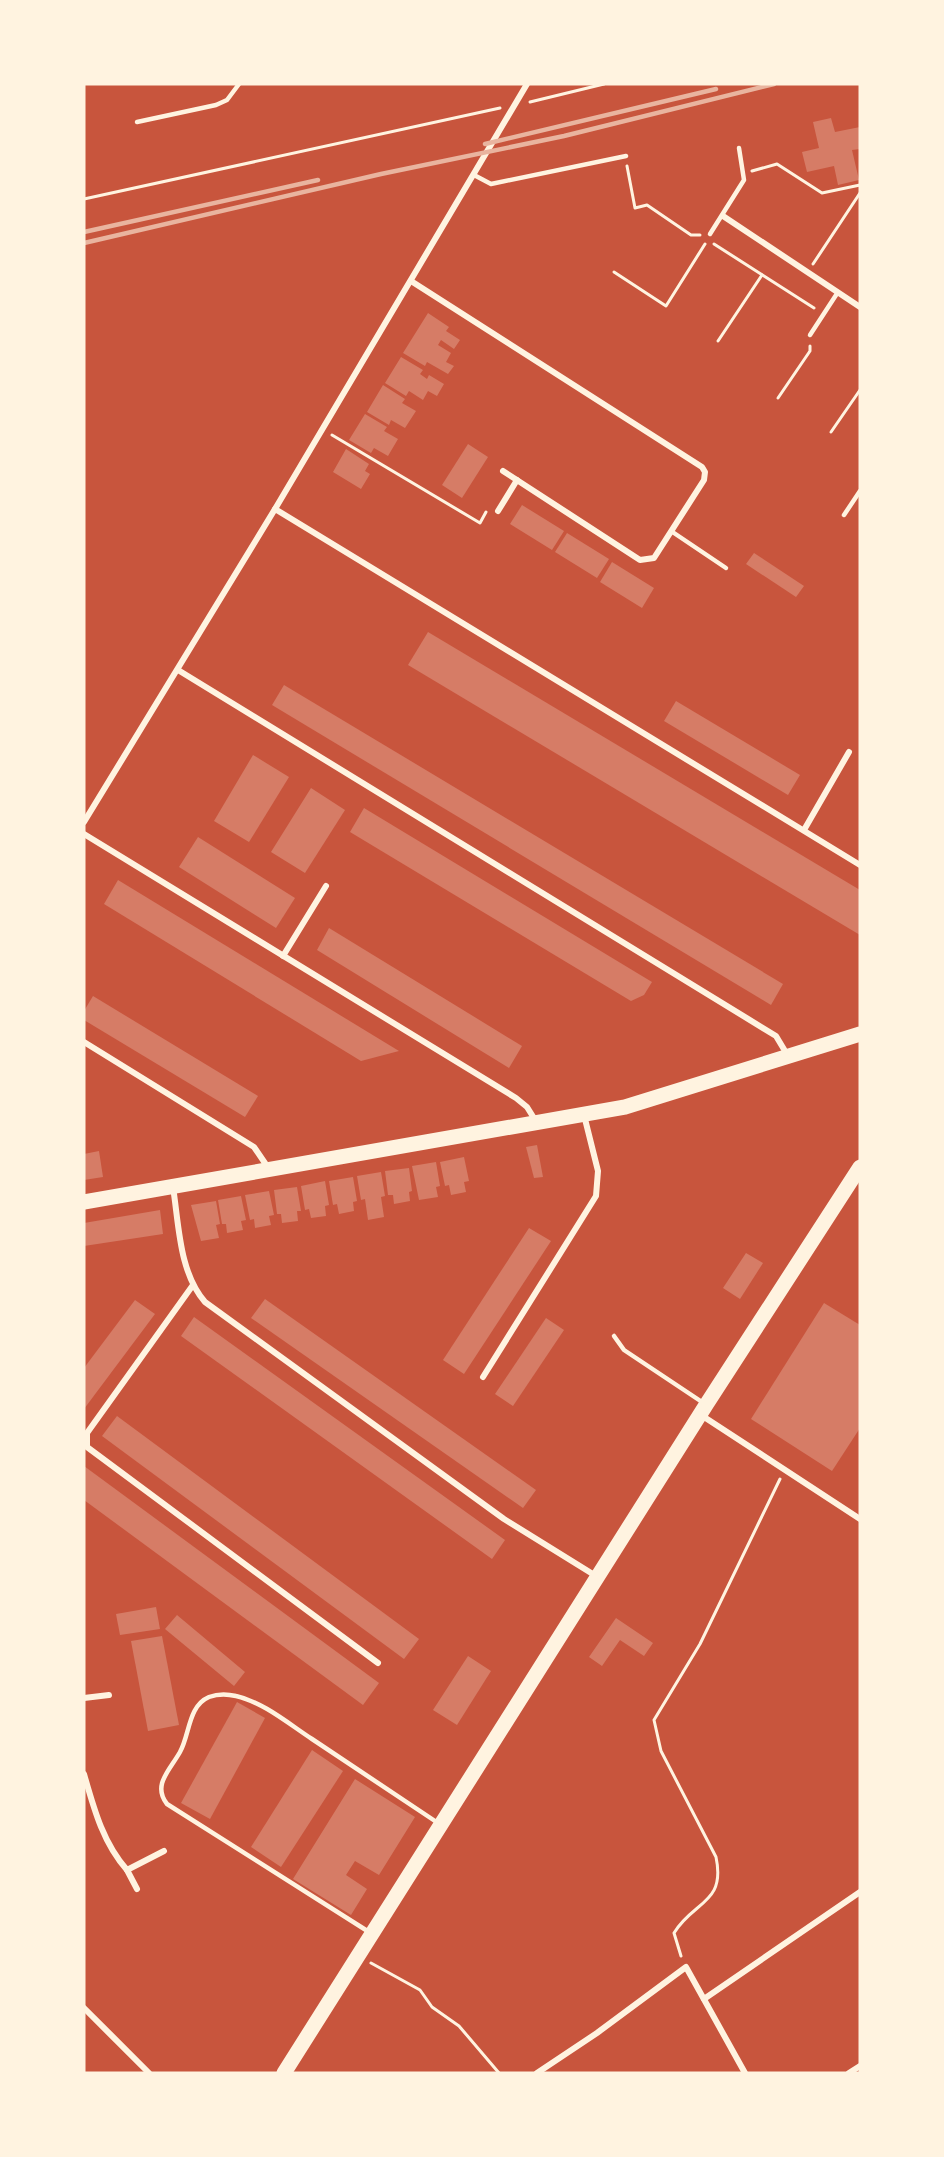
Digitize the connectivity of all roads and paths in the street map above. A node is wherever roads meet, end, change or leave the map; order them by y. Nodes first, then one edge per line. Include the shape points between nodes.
1 (239, 84) edge
2 (527, 84) edge
3 (604, 84) edge
4 (513, 105) junction
5 (137, 122) dead end
6 (739, 148) dead end
7 (626, 156) joint
8 (475, 172) junction
9 (744, 173) junction
10 (860, 185) edge
11 (860, 193) edge
12 (84, 199) edge
13 (723, 216) junction
14 (710, 234) joint
15 (614, 272) dead end
16 (807, 272) junction
17 (762, 275) junction
18 (411, 282) junction
19 (838, 292) junction
20 (860, 307) edge
21 (823, 314) junction
22 (810, 335) joint
23 (718, 341) dead end
24 (860, 390) edge
25 (778, 398) dead end
26 (322, 429) junction
27 (831, 432) dead end
28 (503, 471) dead end
29 (517, 480) junction
30 (860, 491) edge
31 (275, 509) junction
32 (498, 511) joint
33 (844, 515) dead end
34 (671, 531) junction
35 (726, 568) dead end
36 (178, 670) junction
37 (849, 752) dead end
38 (84, 822) edge
39 (804, 830) junction
40 (84, 834) edge
41 (860, 865) edge
42 (326, 886) dead end
43 (283, 956) junction
44 (860, 1034) edge
45 (84, 1042) edge
46 (788, 1057) junction
47 (584, 1115) junction
48 (537, 1124) junction
49 (860, 1167) edge
50 (269, 1170) junction
51 (173, 1187) junction
52 (84, 1202) edge
53 (193, 1285) junction
54 (614, 1336) dead end
55 (483, 1377) dead end
56 (703, 1409) junction
57 (785, 1470) junction
58 (860, 1519) edge
59 (598, 1578) junction
60 (378, 1663) dead end
61 (109, 1695) dead end
62 (84, 1698) edge
63 (84, 1774) edge
64 (441, 1825) junction
65 (164, 1851) dead end
66 (127, 1870) junction
67 (137, 1889) dead end
68 (860, 1892) edge
69 (371, 1934) junction
70 (358, 1955) junction
71 (686, 1967) junction
72 (704, 1999) junction
73 (84, 2008) edge
74 (860, 2066) edge
75 (149, 2073) edge
76 (284, 2073) edge
77 (499, 2073) edge
78 (537, 2073) edge
79 (746, 2073) edge
80 (849, 2073) edge

1 - 5 lane via 227,100 216,105
2 - 4 street
3 - 4 path
4 - 8 street
4 - 12 path
6 - 9 lane
7 - 8 lane via 491,184
7 - 14 path via 635,208 647,205 691,235
8 - 18 street
9 - 10 path via 777,164 822,193
9 - 13 lane via 742,185
11 - 16 path
13 - 14 lane
13 - 16 street
15 - 17 path via 666,306 707,240
16 - 19 street
17 - 21 path
17 - 23 path
18 - 26 street
18 - 34 street via 702,467 704,480
19 - 20 street
19 - 21 lane
21 - 22 lane
22 - 25 path via 810,351
24 - 27 path
26 - 31 street
26 - 32 path via 480,523 490,506
28 - 29 street
29 - 32 street
29 - 34 street via 640,560 654,558
30 - 33 lane
31 - 36 street
31 - 39 street
34 - 35 lane
36 - 38 street
36 - 46 street via 776,1035
37 - 39 street
39 - 41 street
40 - 43 street
42 - 43 street
43 - 48 street via 516,1098
44 - 46 main road
45 - 50 street via 254,1147
46 - 47 main road via 667,1096
47 - 48 main road
47 - 55 street via 598,1171 596,1196
48 - 50 main road
49 - 56 main road
50 - 51 main road
51 - 52 main road
51 - 53 street
53 - 59 street via 205,1302 504,1519
53 - 60 street via 87,1432 87,1447
54 - 56 lane via 624,1350
56 - 57 street
56 - 59 main road
57 - 58 street
57 - 71 path via 700,1644 654,1720 661,1751 716,1857 719,1872 708,1900 674,1933
59 - 64 main road
61 - 62 street
63 - 66 street via 105,1836
64 - 69 main road
64 - 69 lane via 246,1699 215,1695 203,1700 196,1709 184,1744 160,1784 167,1804
65 - 66 street
66 - 67 street
68 - 72 street
69 - 70 main road
70 - 76 main road
70 - 77 path via 420,1990 432,2007 459,2026
71 - 72 street
71 - 78 street
72 - 79 street
73 - 75 street
74 - 80 street

